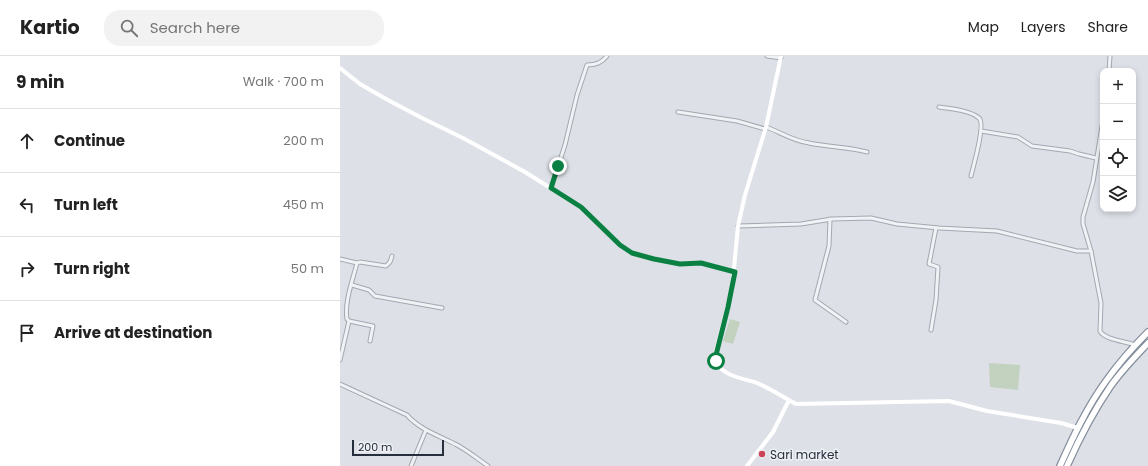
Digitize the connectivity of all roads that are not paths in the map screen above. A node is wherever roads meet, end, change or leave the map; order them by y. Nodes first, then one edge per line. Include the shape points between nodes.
1 (607, 56) edge
2 (767, 56) edge
3 (1110, 56) edge
4 (781, 57) edge
5 (340, 68) edge
6 (1109, 68) edge
7 (939, 106) dead end
8 (678, 112) dead end
9 (765, 128) junction
10 (981, 131) junction
11 (1100, 136) edge
12 (867, 152) dead end
13 (1096, 158) junction
14 (971, 176) dead end
15 (551, 188) junction
16 (830, 219) junction
17 (738, 226) junction
18 (936, 228) junction
19 (1091, 251) junction
20 (392, 256) dead end
21 (340, 259) edge
22 (357, 263) junction
23 (735, 272) junction
24 (352, 285) junction
25 (442, 308) dead end
26 (349, 321) junction
27 (846, 322) dead end
28 (931, 330) dead end
29 (1148, 332) edge
30 (370, 341) dead end
31 (1148, 343) edge
32 (1135, 345) junction
33 (340, 360) edge
34 (340, 384) edge
35 (789, 400) junction
36 (1081, 429) junction
37 (426, 430) junction
38 (411, 466) edge
39 (488, 466) edge
40 (747, 466) edge
41 (1060, 466) edge
42 (1067, 466) edge

1 - 15 street via 595,66 587,65
2 - 4 street
3 - 6 street
4 - 9 street
5 - 15 street via 360,84 386,99 463,138
7 - 10 street via 979,118
8 - 9 street
9 - 12 street via 808,143
9 - 17 street
10 - 13 street via 1018,137 1032,146 1070,151
10 - 14 street
11 - 13 street
13 - 19 street via 1093,182 1083,217
15 - 23 street via 581,207 620,245 632,253 680,264 701,263
16 - 17 street via 801,224
16 - 18 street via 870,218
16 - 27 street via 829,246 814,300
17 - 23 street
18 - 19 street via 997,231 1077,251
18 - 28 street via 929,264 938,267
19 - 32 street via 1101,303 1100,331 1109,338
20 - 22 street via 386,266
21 - 22 street
22 - 24 street
23 - 35 street via 716,361 724,371 756,383
24 - 25 street via 369,290 375,296
24 - 26 street via 346,316
26 - 30 street via 374,326
26 - 33 street
29 - 32 highway
31 - 36 highway via 1118,376
32 - 36 highway via 1105,383
34 - 37 street via 407,415
35 - 36 street via 796,404 949,401
35 - 40 street via 773,432
36 - 41 highway
36 - 42 highway
37 - 38 street
37 - 39 street via 458,446

